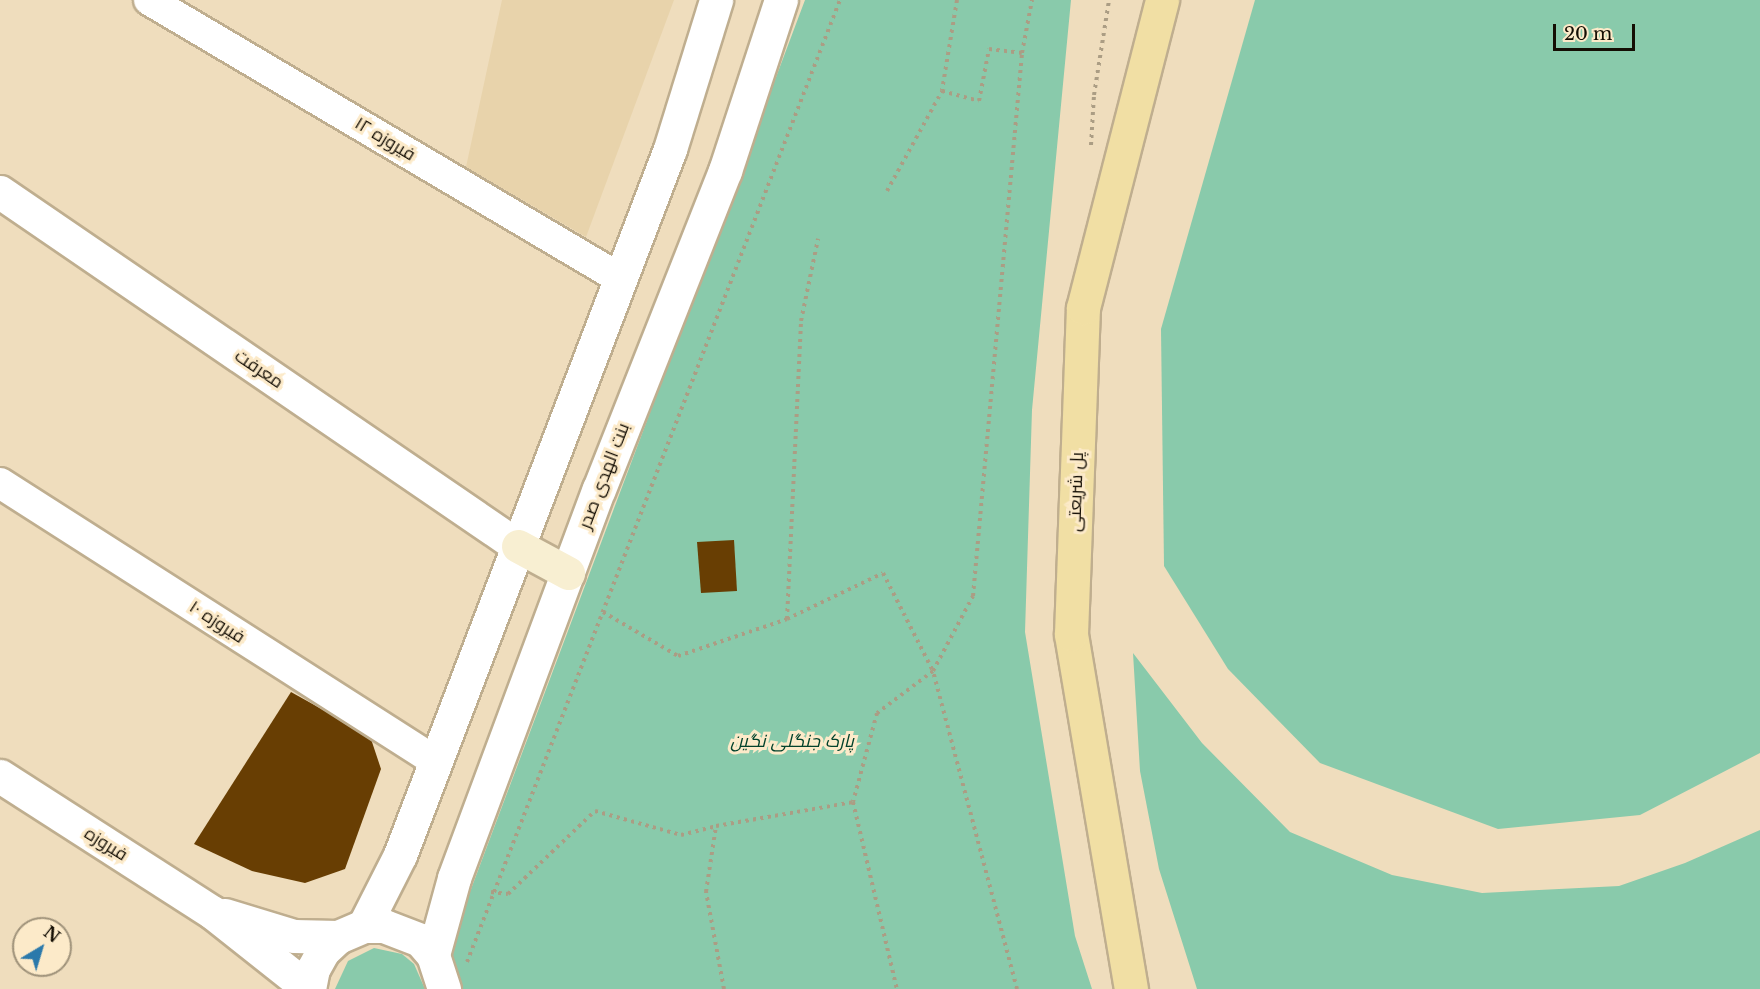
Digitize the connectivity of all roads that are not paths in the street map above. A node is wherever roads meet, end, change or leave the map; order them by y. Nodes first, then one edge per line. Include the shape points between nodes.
1 (149, 0) edge
2 (716, 0) edge
3 (781, 0) edge
4 (1162, 0) edge
5 (0, 192) edge
6 (621, 279) junction
7 (0, 483) edge
8 (518, 546) junction
9 (568, 573) junction
10 (435, 761) junction
11 (4, 787) edge
12 (212, 912) junction
13 (351, 932) junction
14 (433, 955) junction
15 (455, 980) edge
16 (309, 989) edge
17 (1131, 989) edge

1 - 6 street, فیروزه ۱۲
2 - 6 street via 670,149
3 - 9 street, بنت الهدی صدر via 725,171
4 - 17 main road, پل شریعتی via 1083,308 1071,634
5 - 8 street, معرفت
6 - 8 street
7 - 10 street, فیروزه ۱۰
8 - 9 main road
8 - 10 street
9 - 14 street, بنت الهدی صدر via 454,878
10 - 13 street via 400,855
11 - 12 street, فیروزه
12 - 13 street via 294,936
12 - 16 street
13 - 14 street via 402,930
13 - 16 street via 323,951 313,969
14 - 15 street

